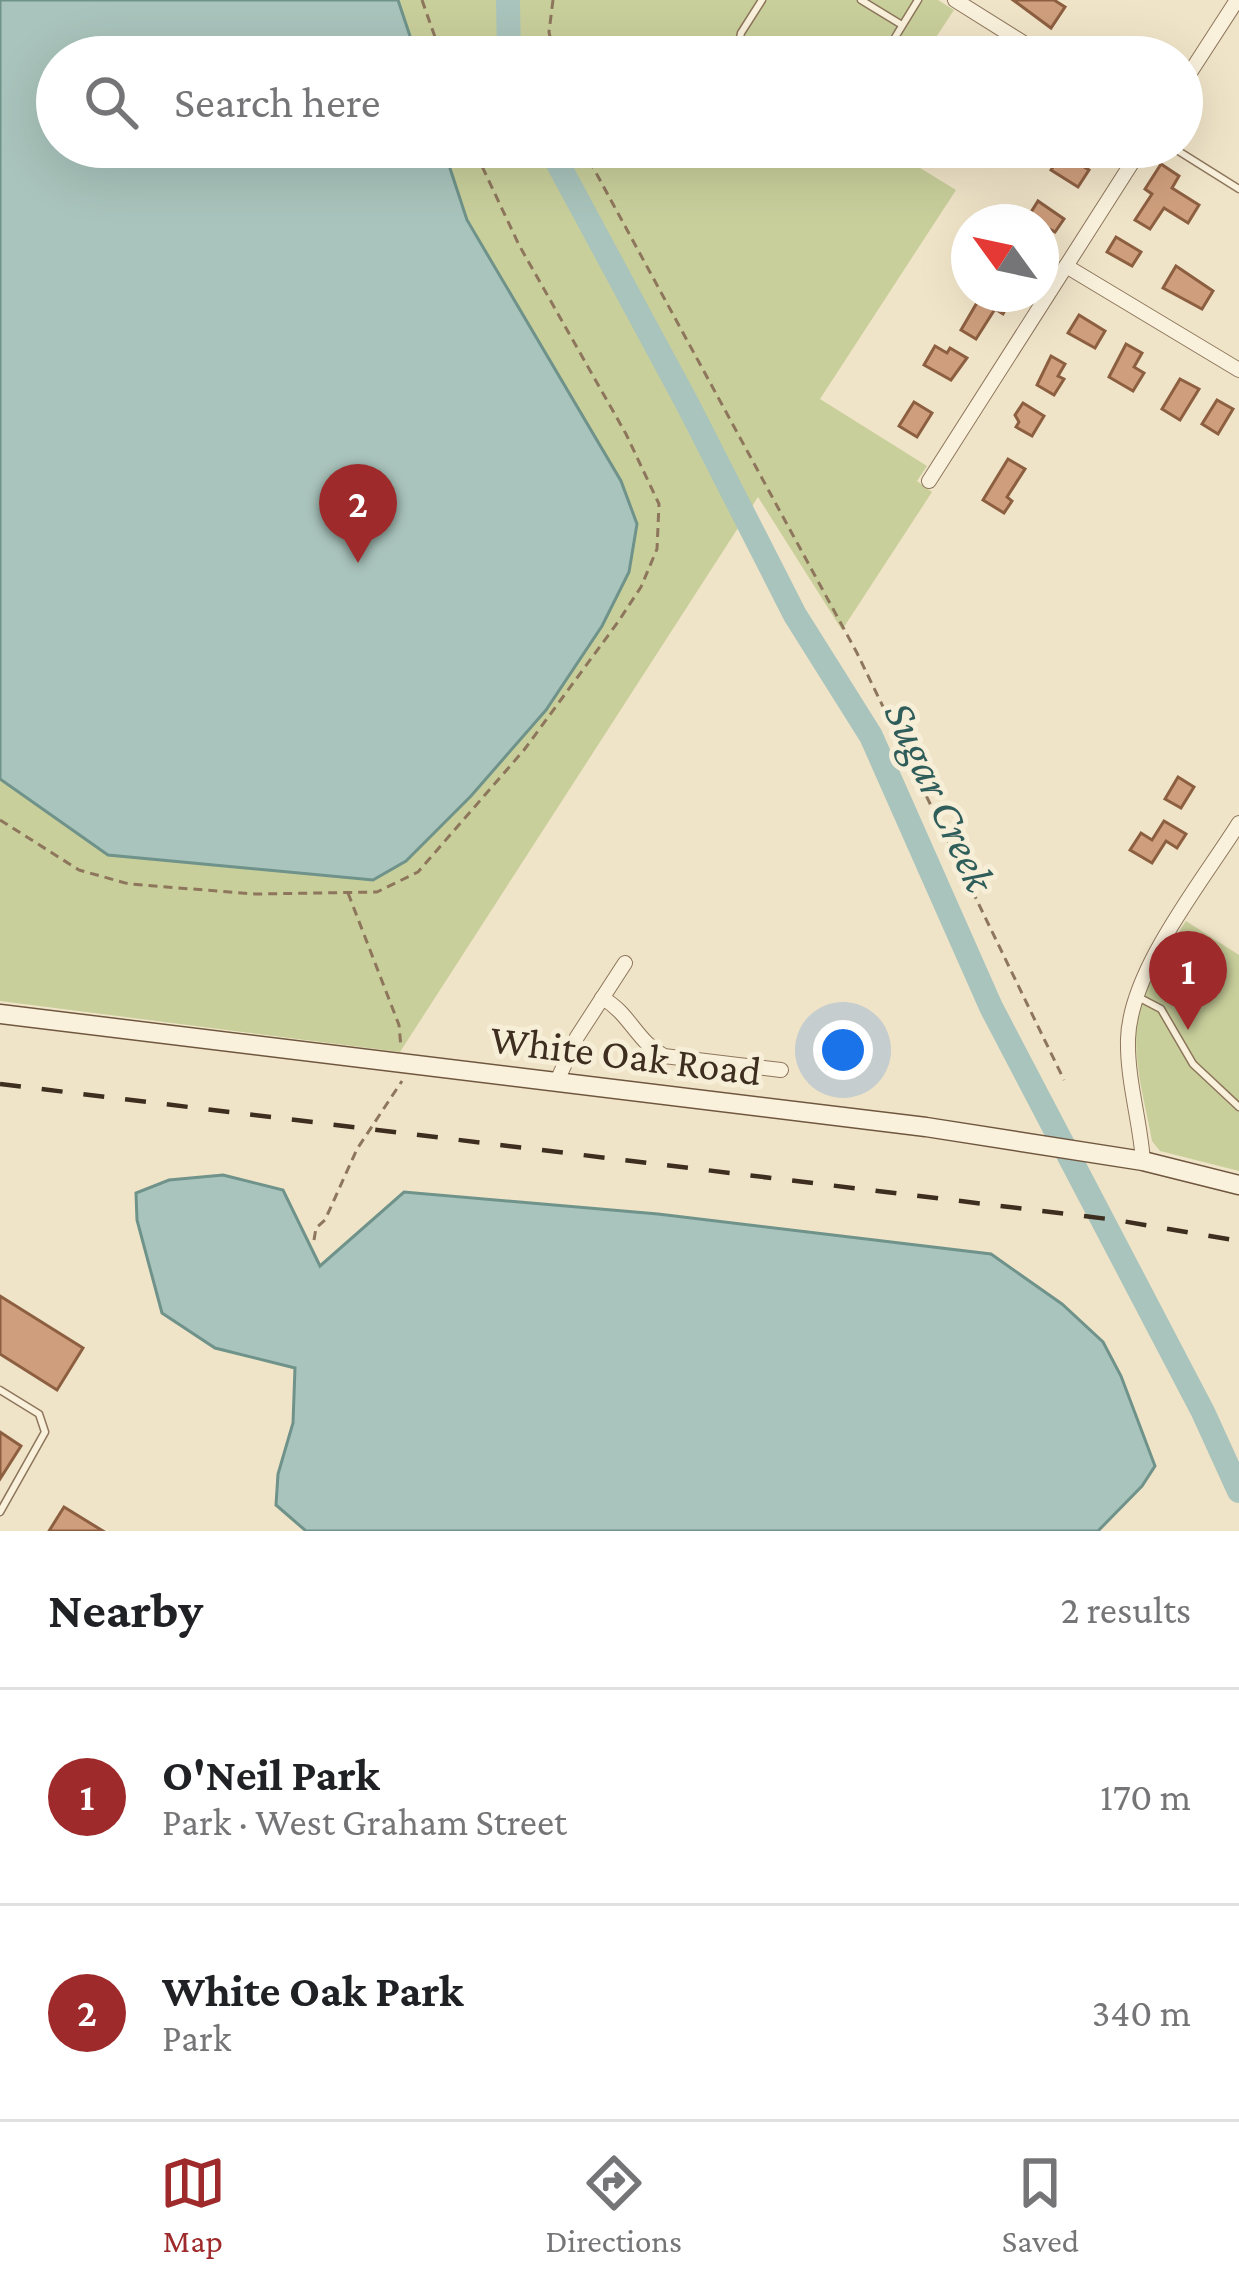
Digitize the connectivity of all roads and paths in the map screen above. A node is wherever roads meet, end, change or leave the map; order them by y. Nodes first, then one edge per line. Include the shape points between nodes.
1 (422, 0) edge
2 (553, 0) edge
3 (762, 0) edge
4 (861, 0) edge
5 (918, 0) edge
6 (955, 0) edge
7 (1237, 4) edge
8 (902, 25) junction
9 (435, 36) edge
10 (550, 36) edge
11 (740, 36) edge
12 (895, 36) edge
13 (1012, 36) edge
14 (1203, 54) edge
15 (1203, 166) edge
16 (482, 168) edge
17 (593, 168) edge
18 (1129, 168) edge
19 (1239, 189) edge
20 (1066, 266) junction
21 (1239, 370) edge
22 (929, 482) dead end
23 (0, 820) edge
24 (1239, 823) edge
25 (348, 893) junction
26 (625, 963) dead end
27 (1135, 995) junction
28 (602, 998) junction
29 (0, 1014) edge
30 (402, 1063) junction
31 (781, 1070) dead end
32 (1064, 1080) dead end
33 (557, 1081) junction
34 (1239, 1107) edge
35 (1143, 1161) junction
36 (1239, 1185) edge
37 (314, 1240) dead end
38 (0, 1390) edge
39 (0, 1512) edge

1 - 9 path
2 - 10 path
3 - 11 lane
4 - 8 lane
5 - 8 lane
6 - 13 street
7 - 14 street
8 - 12 lane
15 - 19 lane
16 - 25 path via 659,504 656,549 641,587 548,718 418,872 377,892
17 - 32 path via 856,653
18 - 20 street
20 - 21 street
20 - 22 street
23 - 25 path via 79,870 129,884
24 - 27 street
25 - 30 path via 399,1025
26 - 28 street
27 - 34 lane via 1161,1009 1193,1064
27 - 35 street via 1129,1059
28 - 31 street via 664,1056
28 - 33 street
29 - 30 street, White Oak Road
30 - 33 street, White Oak Road
30 - 37 path via 397,1093 357,1149
33 - 35 street, White Oak Road
35 - 36 street, White Oak Road
38 - 39 lane via 39,1414 45,1432

